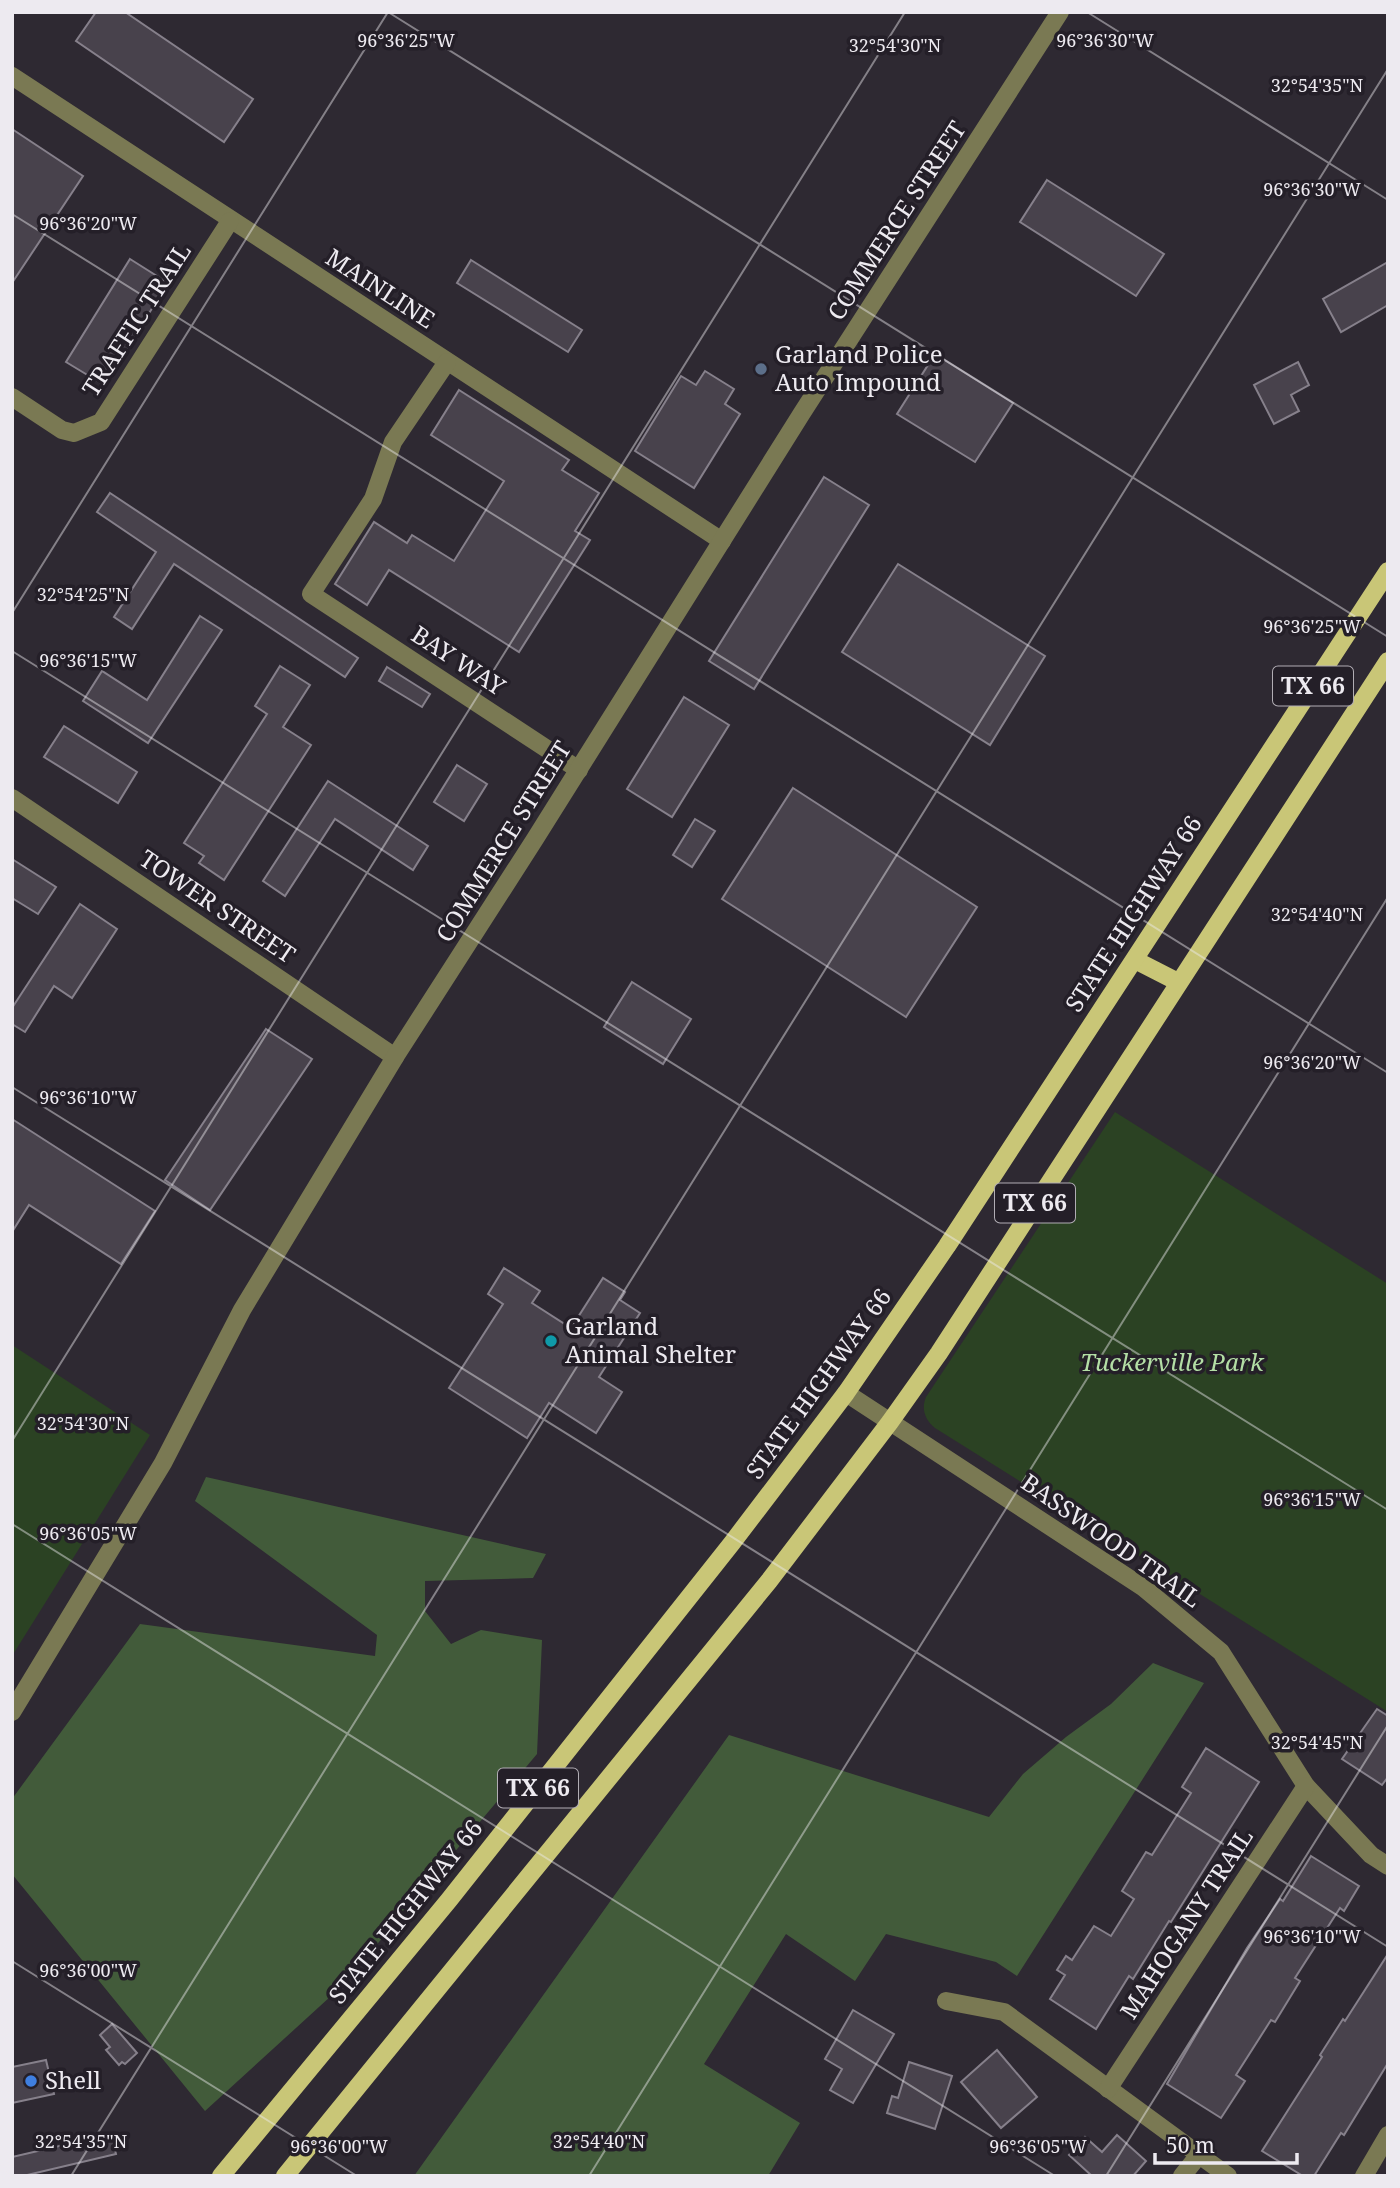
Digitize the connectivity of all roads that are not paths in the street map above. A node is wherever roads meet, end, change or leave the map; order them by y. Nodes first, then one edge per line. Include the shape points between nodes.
1 (1060, 12) edge
2 (12, 76) edge
3 (230, 221) junction
4 (447, 362) junction
5 (12, 397) edge
6 (722, 541) junction
7 (1388, 570) edge
8 (1388, 661) edge
9 (579, 770) junction
10 (12, 798) edge
11 (1135, 960) junction
12 (1178, 982) junction
13 (395, 1057) junction
14 (846, 1393) junction
15 (890, 1422) junction
16 (12, 1712) edge
17 (1306, 1786) junction
18 (1388, 1866) edge
19 (946, 2001) dead end
20 (1108, 2089) junction
21 (1388, 2135) edge
22 (1199, 2155) junction
23 (220, 2176) edge
24 (285, 2176) edge
25 (1182, 2176) edge
26 (1228, 2176) edge
27 (1364, 2176) edge

1 - 6 street, COMMERCE STREET
2 - 3 street, MAINLINE
3 - 4 street, MAINLINE
3 - 5 street, TRAFFIC TRAIL via 101,422 74,433 62,430
4 - 6 street, MAINLINE
4 - 9 street, BAY WAY via 393,442 373,499 311,594
6 - 9 street, COMMERCE STREET
7 - 11 main road, STATE HIGHWAY 66 / TX 66
8 - 12 main road, TX 66
9 - 13 street, COMMERCE STREET
10 - 13 street, TOWER STREET
11 - 12 main road
11 - 14 main road, STATE HIGHWAY 66 / TX 66
12 - 15 main road, TX 66
13 - 16 street, COMMERCE STREET via 242,1310 163,1463
14 - 15 street, BASSWOOD TRAIL
14 - 23 main road, STATE HIGHWAY 66 / TX 66 via 449,1900
15 - 17 street, BASSWOOD TRAIL via 1144,1588 1221,1652
15 - 24 main road, TX 66 via 769,1581
17 - 18 street, BASSWOOD TRAIL via 1371,1855
17 - 20 street, MAHOGANY TRAIL
19 - 20 street via 1004,2012
20 - 22 street
21 - 27 street
22 - 25 street
22 - 26 street

